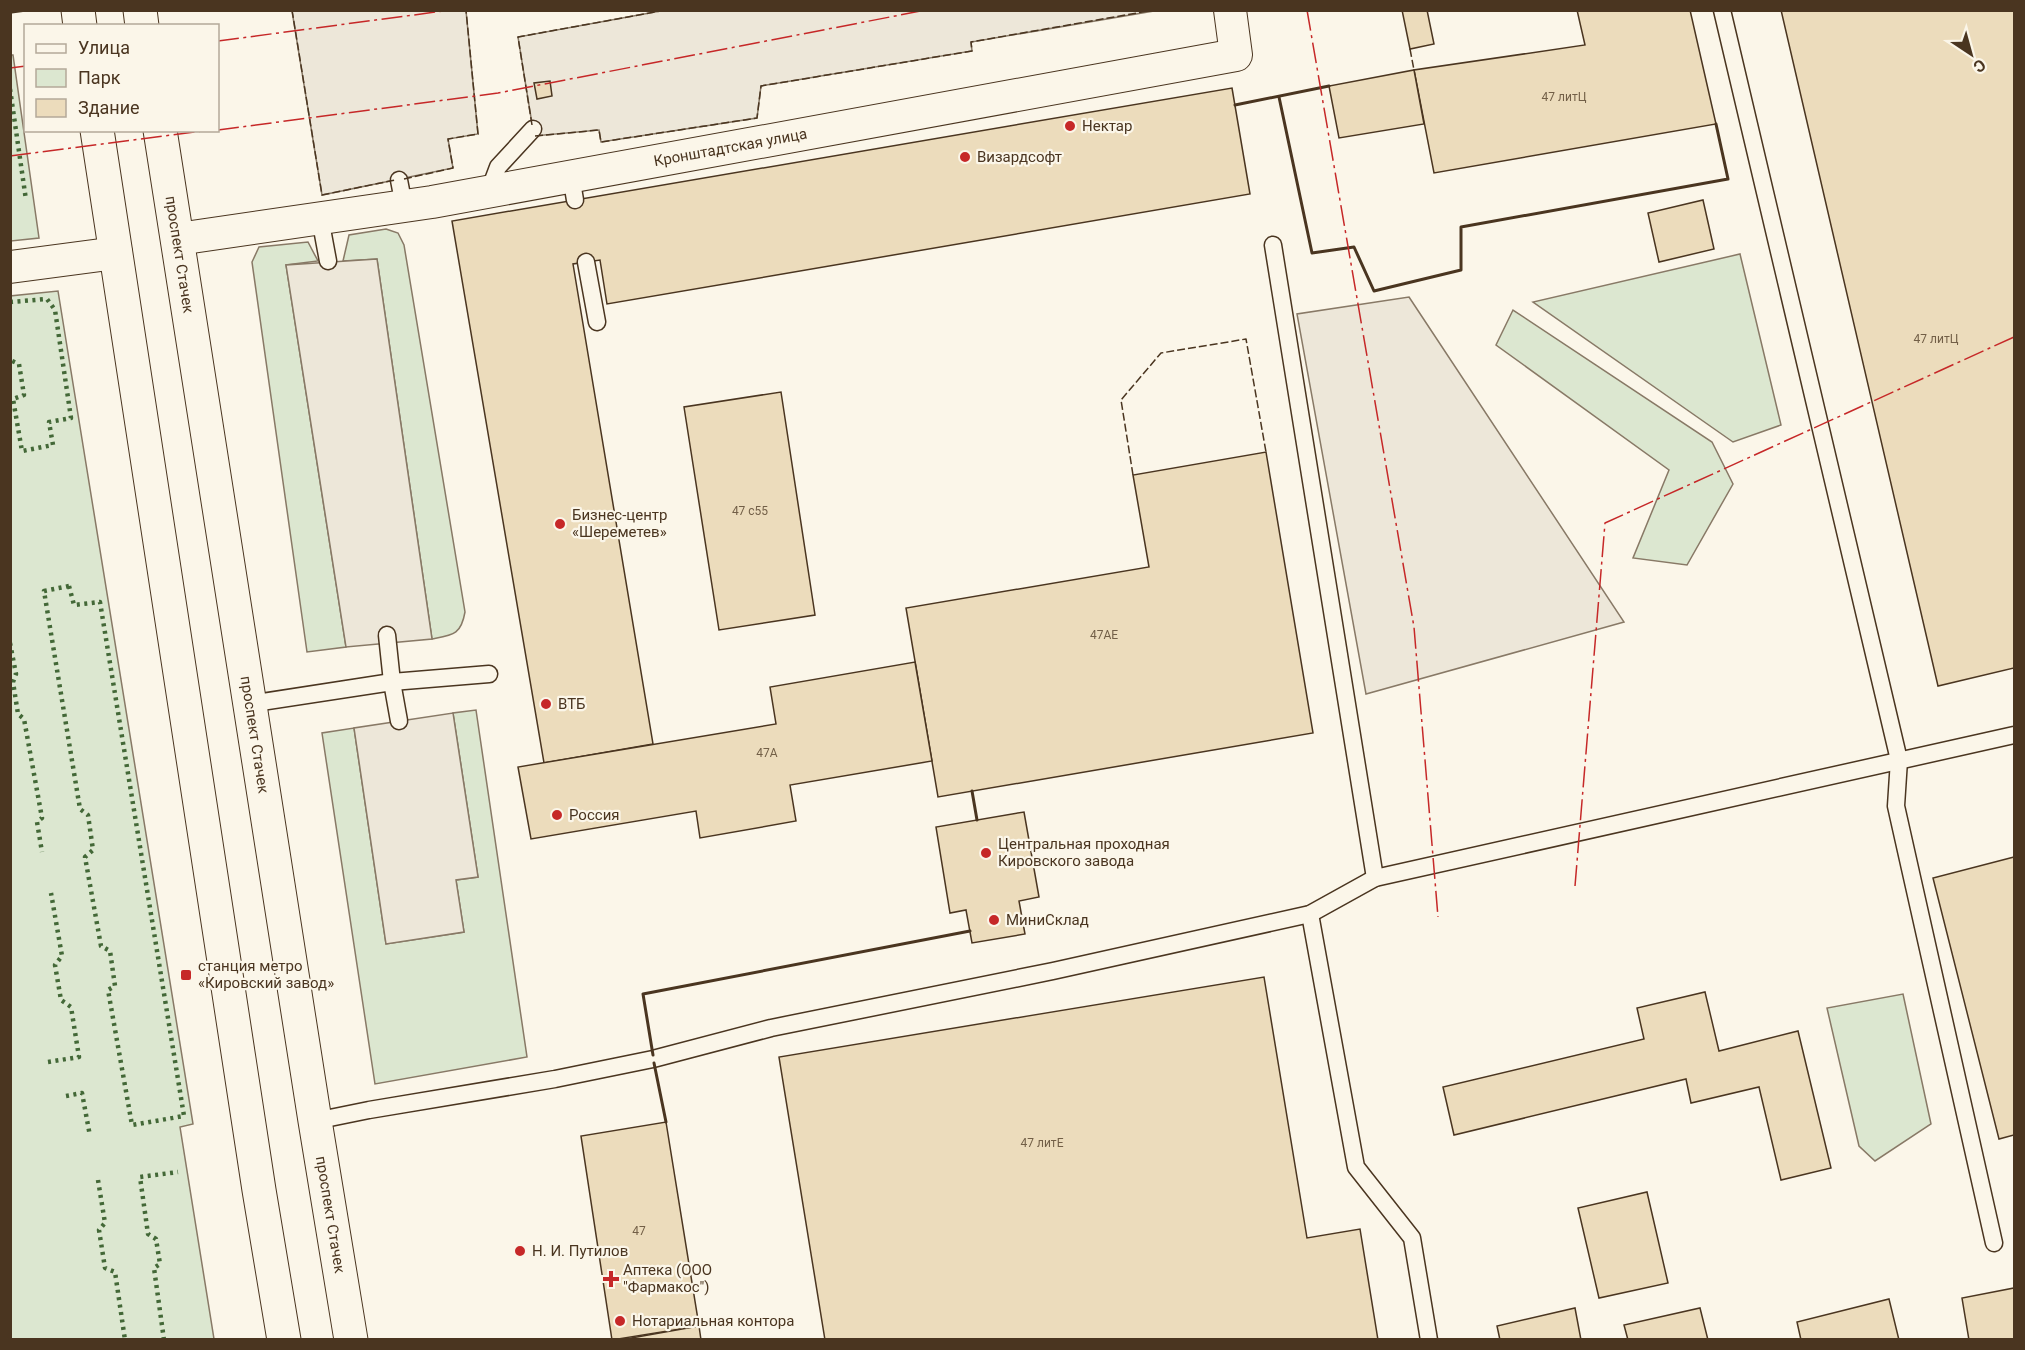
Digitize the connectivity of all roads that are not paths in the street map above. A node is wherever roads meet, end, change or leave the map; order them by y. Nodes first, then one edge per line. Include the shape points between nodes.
1 (1230, 10) edge
2 (1722, 10) edge
3 (533, 129) dead end
4 (97, 132) edge
5 (160, 132) edge
6 (489, 191) junction
7 (320, 218) junction
8 (178, 239) junction
9 (1273, 245) dead end
10 (116, 253) junction
11 (328, 261) dead end
12 (586, 262) dead end
13 (10, 267) edge
14 (597, 322) dead end
15 (387, 635) dead end
16 (489, 674) dead end
17 (392, 682) junction
18 (249, 704) junction
19 (399, 721) dead end
20 (2014, 735) edge
21 (1899, 760) junction
22 (1375, 878) junction
23 (1310, 914) junction
24 (315, 1121) junction
25 (1994, 1243) dead end
26 (284, 1340) edge
27 (351, 1340) edge
28 (1429, 1340) edge

1 - 6 street, Кронштадтская улица via 1236,56 573,188
2 - 21 lane
3 - 6 lane via 498,166
4 - 10 main road
5 - 8 main road, проспект Стачек
6 - 7 street, Кронштадтская улица via 402,193
7 - 8 street, Кронштадтская улица
7 - 11 lane
8 - 18 main road, проспект Стачек
9 - 22 lane
10 - 13 street
10 - 26 main road
12 - 14 lane
15 - 17 lane
16 - 17 lane
17 - 18 lane
17 - 19 lane
18 - 24 main road, проспект Стачек
20 - 21 lane
21 - 22 lane
21 - 25 lane via 1896,806
22 - 23 lane
23 - 24 lane via 771,1028 653,1059
23 - 28 lane via 1356,1167 1412,1238
24 - 27 main road, проспект Стачек

